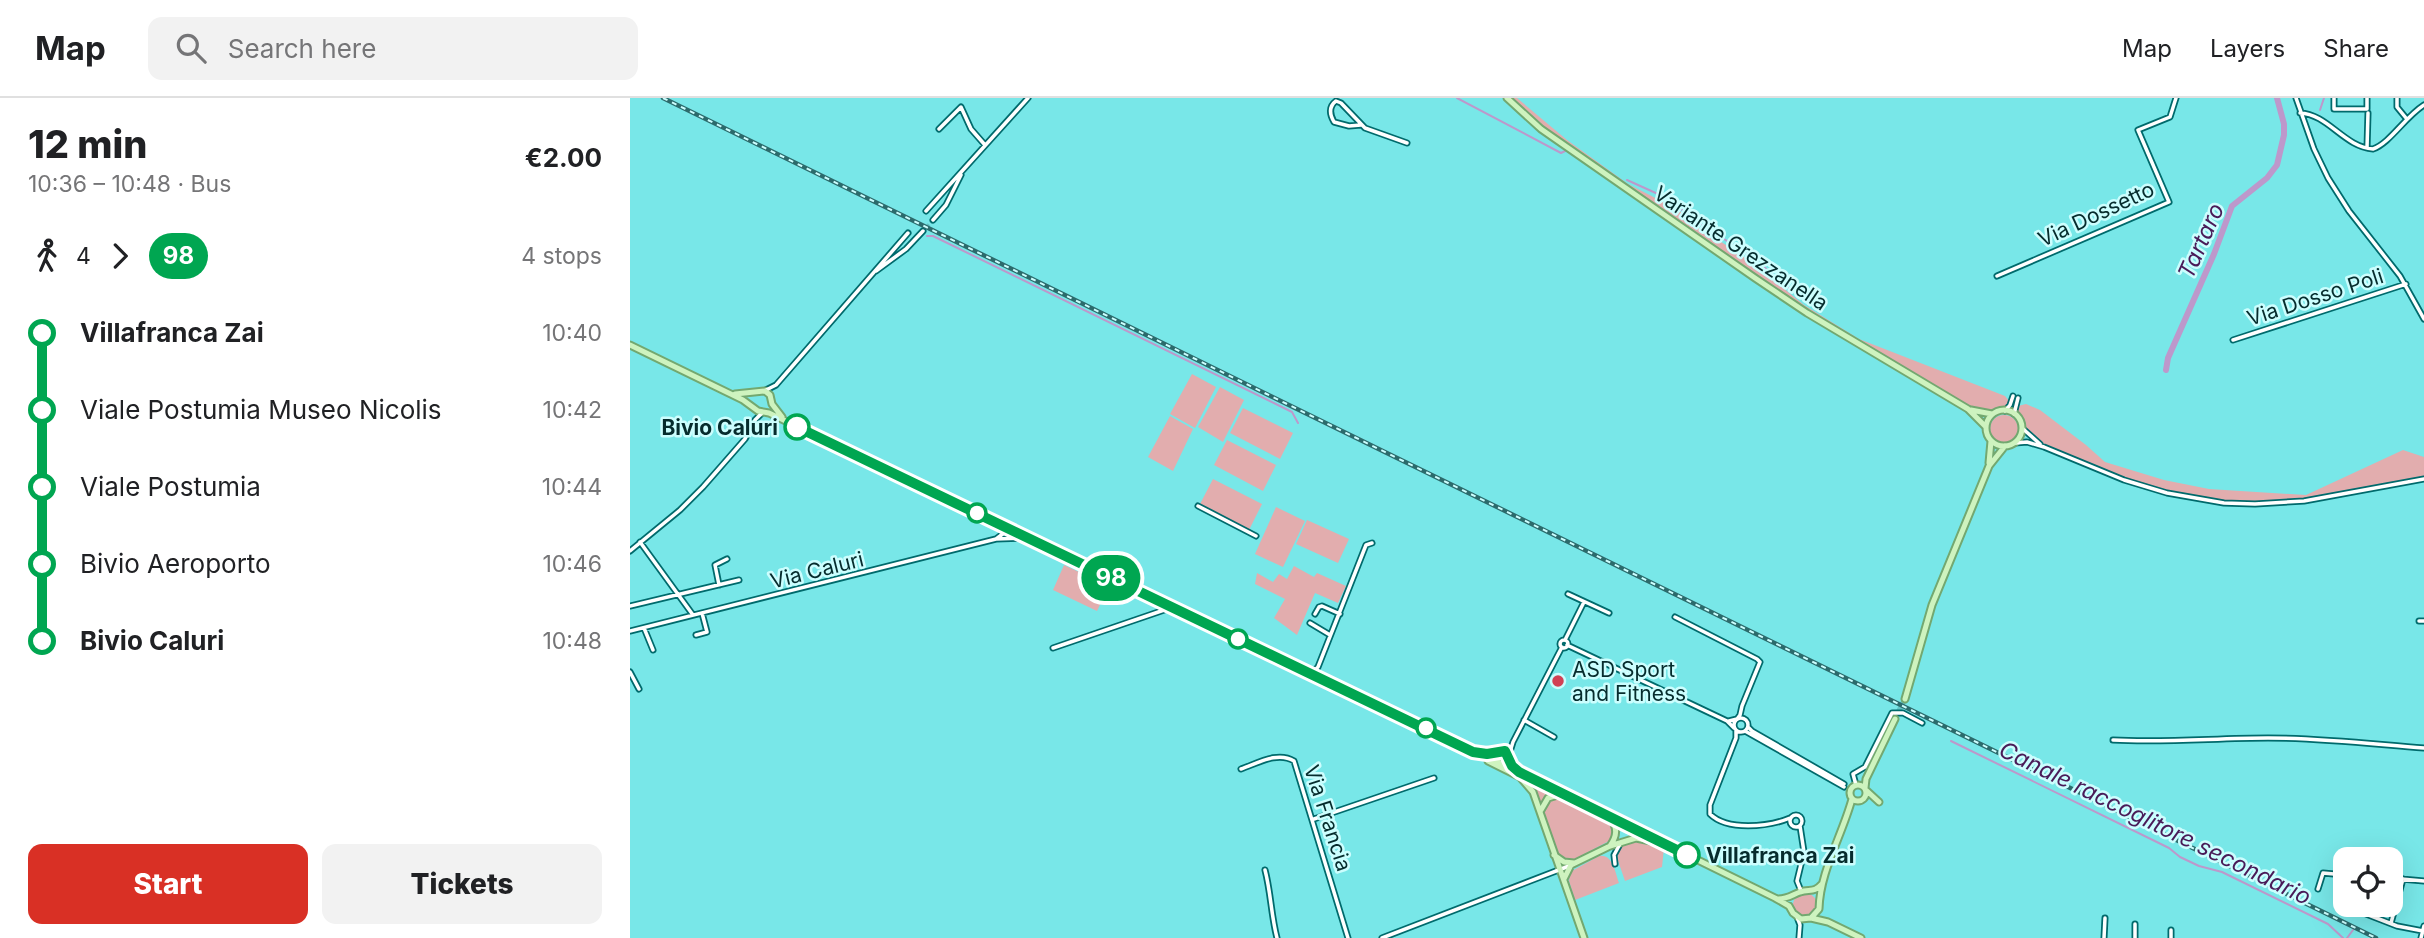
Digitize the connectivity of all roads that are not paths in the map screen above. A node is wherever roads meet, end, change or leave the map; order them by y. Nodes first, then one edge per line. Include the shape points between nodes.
1 (1028, 98) edge
2 (1507, 98) edge
3 (2176, 98) edge
4 (2296, 98) edge
5 (2334, 98) edge
6 (2367, 98) edge
7 (2397, 98) edge
8 (2424, 105) edge
9 (2300, 113) junction
10 (2368, 113) dead end
11 (2406, 118) junction
12 (1361, 125) junction
13 (939, 129) dead end
14 (1407, 143) dead end
15 (985, 145) junction
16 (2367, 148) junction
17 (963, 170) junction
18 (926, 211) dead end
19 (933, 220) tunnel mouth
20 (923, 231) tunnel mouth
21 (908, 233) dead end
22 (1997, 276) dead end
23 (864, 282) junction
24 (2406, 284) junction
25 (2424, 319) edge
26 (2233, 340) dead end
27 (630, 345) edge
28 (776, 385) junction
29 (764, 391) junction
30 (755, 392) junction
31 (728, 393) junction
32 (2013, 396) dead end
33 (2018, 398) dead end
34 (772, 401) junction
35 (753, 407) junction
36 (1968, 409) junction
37 (2005, 411) junction
38 (764, 412) junction
39 (1993, 414) junction
40 (2014, 414) junction
41 (755, 420) junction
42 (788, 423) junction
43 (1986, 427) junction
44 (2022, 428) junction
45 (1991, 441) junction
46 (2015, 443) junction
47 (2005, 446) junction
48 (2044, 447) junction
49 (1989, 466) junction
50 (2424, 480) edge
51 (1198, 506) dead end
52 (995, 522) junction
53 (1010, 530) junction
54 (1256, 536) dead end
55 (998, 537) junction
56 (1007, 537) junction
57 (1029, 538) junction
58 (640, 542) junction
59 (1372, 543) dead end
60 (630, 551) edge
61 (727, 559) dead end
62 (740, 580) dead end
63 (719, 585) junction
64 (1568, 594) dead end
65 (679, 595) junction
66 (1584, 601) junction
67 (630, 607) edge
68 (1172, 607) junction
69 (702, 613) junction
70 (1608, 613) dead end
71 (1315, 614) dead end
72 (1340, 614) junction
73 (693, 615) junction
74 (1675, 617) dead end
75 (1310, 623) dead end
76 (644, 628) junction
77 (630, 631) edge
78 (696, 635) dead end
79 (1330, 635) junction
80 (1565, 640) junction
81 (1567, 645) junction
82 (1562, 647) junction
83 (1054, 648) dead end
84 (653, 650) dead end
85 (630, 672) edge
86 (1311, 674) junction
87 (639, 689) dead end
88 (1905, 699) tunnel mouth
89 (1741, 710) junction
90 (1745, 718) junction
91 (1737, 719) junction
92 (1895, 719) tunnel mouth
93 (1524, 720) junction
94 (1727, 721) junction
95 (1922, 723) dead end
96 (1735, 729) junction
97 (1745, 730) junction
98 (1555, 737) dead end
99 (1735, 738) junction
100 (2113, 740) dead end
101 (1513, 742) junction
102 (2424, 748) edge
103 (1500, 751) junction
104 (1473, 752) junction
105 (1509, 757) junction
106 (1500, 762) junction
107 (1241, 769) dead end
108 (1510, 771) junction
109 (1434, 778) dead end
110 (1844, 785) junction
111 (1860, 787) junction
112 (1564, 794) junction
113 (1856, 798) junction
114 (1541, 812) junction
115 (1609, 817) junction
116 (1790, 818) junction
117 (1314, 819) junction
118 (1782, 821) junction
119 (1790, 824) junction
120 (1798, 827) junction
121 (1623, 842) junction
122 (1610, 846) junction
123 (1667, 846) junction
124 (1554, 855) junction
125 (1573, 864) junction
126 (1615, 864) dead end
127 (1265, 870) dead end
128 (1559, 870) junction
129 (1550, 874) junction
130 (2333, 874) edge
131 (2403, 879) edge
132 (2424, 881) edge
133 (1564, 882) junction
134 (1822, 884) junction
135 (2318, 888) dead end
136 (1806, 892) junction
137 (1794, 897) junction
138 (1775, 898) junction
139 (1818, 900) junction
140 (1791, 909) junction
141 (1818, 909) junction
142 (1797, 917) junction
143 (2375, 917) edge
144 (2393, 917) edge
145 (2105, 918) dead end
146 (1810, 919) junction
147 (1828, 922) junction
148 (2391, 923) junction
149 (2135, 924) dead end
150 (2423, 928) edge
151 (1800, 930) junction
152 (2171, 930) dead end
153 (1277, 938) edge
154 (1348, 938) edge
155 (1382, 938) edge
156 (1584, 938) edge
157 (1799, 938) edge
158 (1861, 938) edge
159 (2104, 938) edge
160 (2135, 938) edge
161 (2171, 938) edge
162 (2421, 938) edge

1 - 15 street
2 - 36 main road, Variante Grezzanella via 1541,129 1755,278
3 - 22 street, Via Dossetto via 2171,117 2138,130 2169,202
4 - 9 street
5 - 6 street via 2334,109 2367,109
7 - 11 street via 2397,107
8 - 11 street
9 - 16 street via 2314,116
9 - 24 street via 2341,199
10 - 16 street
11 - 16 street via 2380,146
12 - 12 street via 1341,103 1333,104 1334,122
12 - 14 street
13 - 15 street via 961,107
15 - 17 street
17 - 18 street
17 - 19 street
20 - 23 street
21 - 23 street
23 - 28 street
24 - 25 street
24 - 26 street, Via Dosso Poli
27 - 31 main road
28 - 29 street
28 - 34 street
29 - 30 main road
29 - 34 main road
30 - 31 main road
30 - 35 main road
31 - 35 main road
32 - 37 street
33 - 40 street
34 - 38 main road
34 - 42 main road
35 - 38 main road
35 - 41 street
36 - 39 main road, Variante Grezzanella
36 - 43 main road, Variante Grezzanella
37 - 39 main road, Variante Grezzanella
37 - 40 main road
38 - 41 street
38 - 42 main road
39 - 43 main road
40 - 44 main road
41 - 58 street via 746,439 703,487
42 - 52 main road
43 - 45 main road, Variante Grezzanella
44 - 46 main road
44 - 48 street
45 - 47 main road
45 - 49 main road
46 - 47 main road
46 - 48 street
47 - 49 main road
48 - 50 street via 2145,487 2224,503 2304,502
49 - 88 main road via 1925,624
51 - 54 street
52 - 53 main road
52 - 55 street via 1000,528
53 - 55 street, Via Caluri
53 - 56 street
53 - 57 main road
55 - 56 street, Via Caluri
55 - 69 street, Via Caluri
56 - 57 street, Via Caluri
57 - 68 main road
58 - 60 street
58 - 65 street
59 - 72 street via 1366,545
61 - 63 street via 715,565
62 - 63 street
63 - 65 street
64 - 66 street
65 - 67 street
65 - 73 street
66 - 70 street
66 - 80 street
68 - 83 street
68 - 86 main road
69 - 73 street, Via Caluri
69 - 78 street via 706,632
71 - 72 street via 1322,606
72 - 79 street
73 - 76 street, Via Caluri
74 - 89 street via 1758,659
75 - 79 street
76 - 77 street, Via Caluri
76 - 84 street
79 - 86 street
80 - 81 street
80 - 82 street via 1560,641
81 - 82 street
81 - 94 street
82 - 93 street
85 - 87 street
86 - 104 main road
89 - 90 street
89 - 91 street
90 - 91 street
90 - 97 street
91 - 94 street
91 - 96 street
92 - 111 main road
93 - 98 street
93 - 101 street
94 - 96 street
95 - 111 street via 1892,713 1865,767 1853,774
96 - 97 street
96 - 99 street
97 - 99 street
97 - 110 street
99 - 118 street via 1710,814 1732,826
100 - 102 street via 2272,738
101 - 103 street
101 - 105 street
103 - 104 main road
103 - 105 main road
103 - 106 main road via 1496,757
104 - 106 main road
104 - 108 main road
105 - 106 main road
105 - 112 main road via 1519,772
106 - 108 main road
107 - 117 street, Via Francia via 1276,757 1294,761
108 - 114 main road via 1528,785
109 - 117 street
110 - 111 main road
110 - 113 main road
111 - 113 main road
111 - 113 main road via 1867,794
111 - 113 main road via 1879,802
112 - 114 main road via 1548,798
112 - 115 main road
113 - 134 main road
114 - 124 main road
115 - 122 main road via 1616,833
115 - 123 main road
116 - 118 street
116 - 119 street
116 - 120 street via 1800,816
117 - 154 street, Via Francia
118 - 119 street
119 - 120 street
120 - 136 street via 1804,852 1797,881
121 - 122 main road
121 - 123 main road via 1642,839
121 - 126 street via 1616,850
122 - 125 main road
123 - 138 main road
124 - 125 main road
124 - 128 main road
124 - 129 street
125 - 128 street
125 - 133 main road
127 - 153 street
128 - 129 street
128 - 133 main road
129 - 133 street
129 - 155 street
130 - 135 street via 2323,873
131 - 132 street
133 - 156 main road
134 - 136 main road
134 - 139 main road
136 - 137 main road
136 - 139 main road
137 - 138 main road
137 - 140 main road
138 - 140 main road
139 - 141 main road
140 - 142 main road
141 - 146 main road
141 - 147 main road
142 - 146 main road
142 - 151 street
143 - 148 street
144 - 148 street
145 - 159 street
146 - 147 main road
146 - 151 street
147 - 158 main road
148 - 150 street
149 - 160 street
150 - 162 street
151 - 157 street
152 - 161 street

